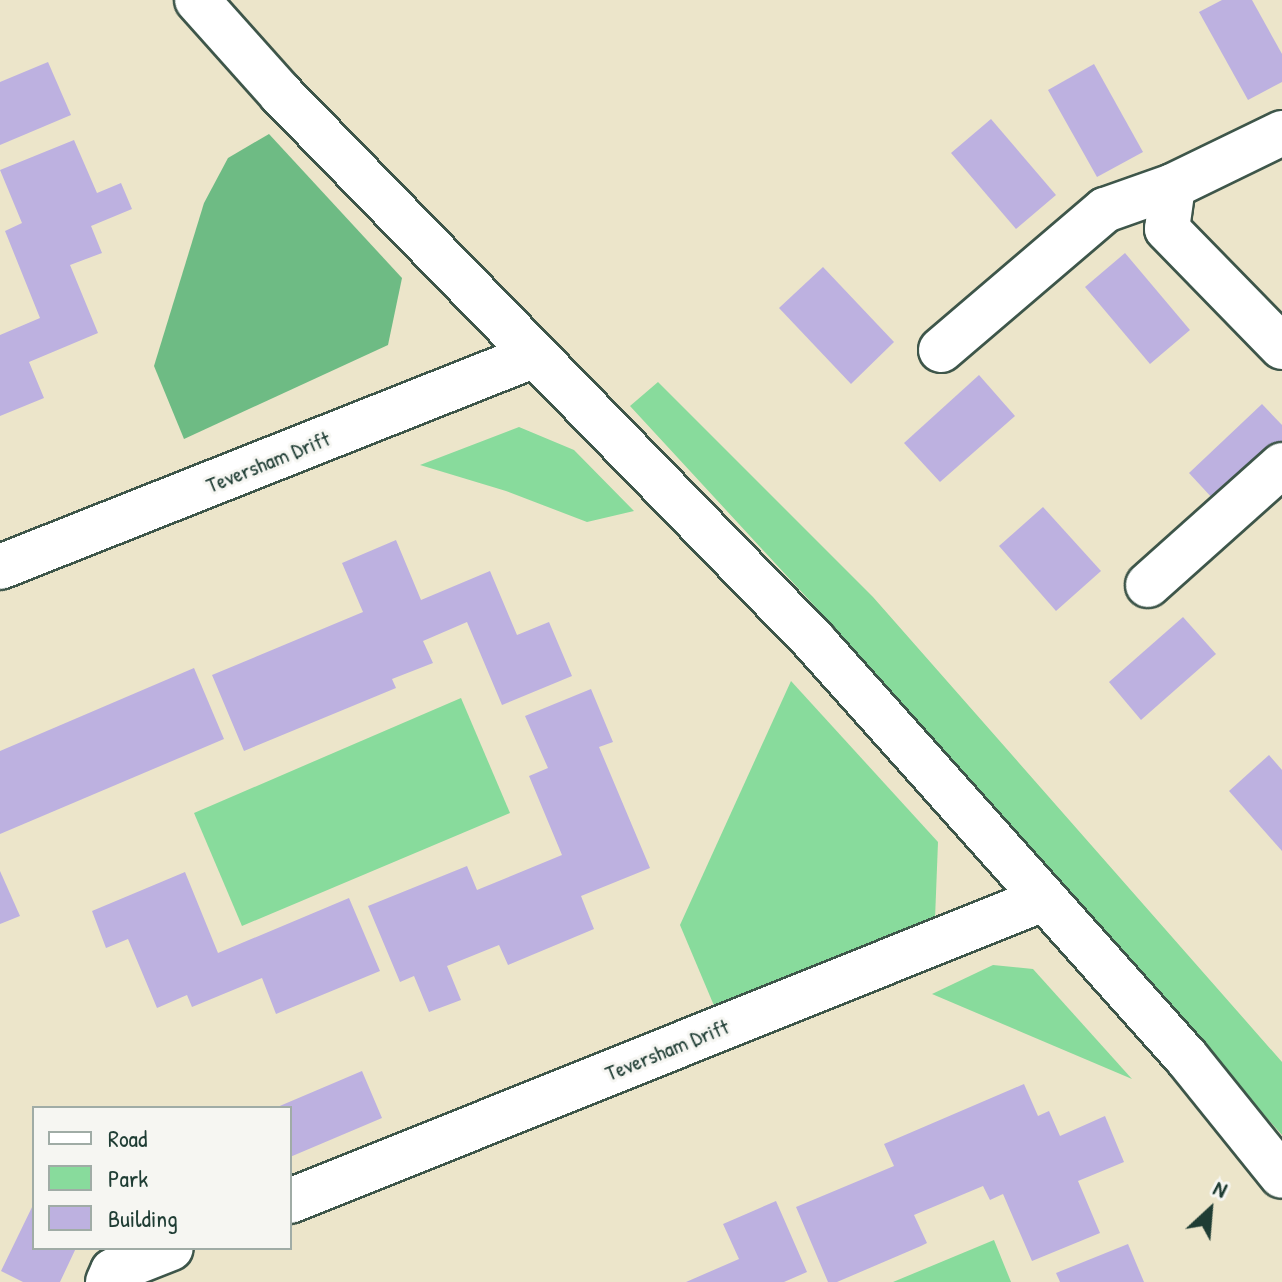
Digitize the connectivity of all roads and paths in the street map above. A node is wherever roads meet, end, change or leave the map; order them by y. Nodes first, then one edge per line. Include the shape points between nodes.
1 (197, 0) edge
2 (1282, 133) edge
3 (1173, 186) junction
4 (1282, 347) edge
5 (941, 350) dead end
6 (535, 355) junction
7 (1282, 465) edge
8 (0, 567) edge
9 (1148, 585) dead end
10 (1043, 899) junction
11 (1282, 1176) edge
12 (292, 1200) edge
13 (166, 1250) edge
14 (108, 1282) edge

1 - 6 street
2 - 3 street
3 - 4 street via 1167,229
3 - 5 street via 1105,210
6 - 8 street, Teversham Drift
6 - 10 street via 750,573
7 - 9 street
10 - 11 street via 1187,1058
10 - 12 street, Teversham Drift
13 - 14 street via 113,1271

